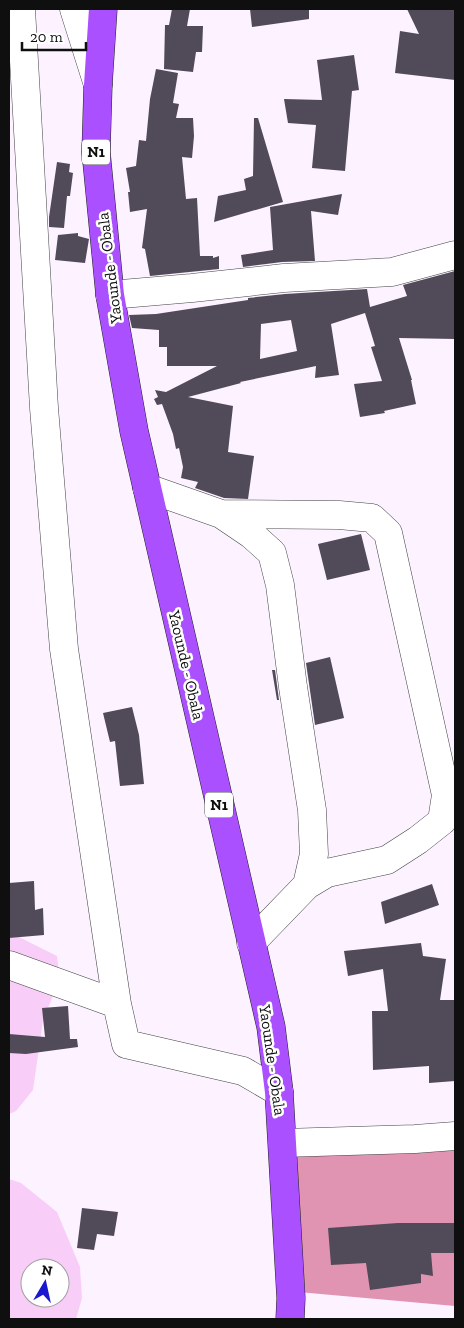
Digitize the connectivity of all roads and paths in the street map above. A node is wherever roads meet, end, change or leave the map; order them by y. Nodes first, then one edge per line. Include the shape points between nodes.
1 (21, 9) edge
2 (74, 9) edge
3 (103, 9) edge
4 (98, 85) junction
5 (455, 255) edge
6 (110, 295) junction
7 (147, 488) junction
8 (221, 514) junction
9 (307, 884) junction
10 (251, 943) junction
11 (9, 965) edge
12 (117, 1004) junction
13 (279, 1092) junction
14 (455, 1136) edge
15 (283, 1143) junction
16 (290, 1319) edge

1 - 12 street via 44,408 64,649
2 - 4 street
3 - 4 highway, Yaounde - Obala / N1
4 - 6 highway, Yaounde - Obala / N1 via 96,152
5 - 6 street via 392,272 284,278
6 - 7 highway, Yaounde - Obala / N1
7 - 8 street
7 - 10 highway, Yaounde - Obala / N1
8 - 9 street via 272,553 280,585 312,810 314,854
8 - 9 street via 372,518 388,533 446,795 442,821 387,860 327,873
9 - 10 street
10 - 13 highway, Yaounde - Obala / N1 via 270,1027
11 - 12 street
12 - 13 street via 126,1044 243,1071
13 - 15 highway, Yaounde - Obala / N1
14 - 15 street
15 - 16 highway, Yaounde - Obala / N1

